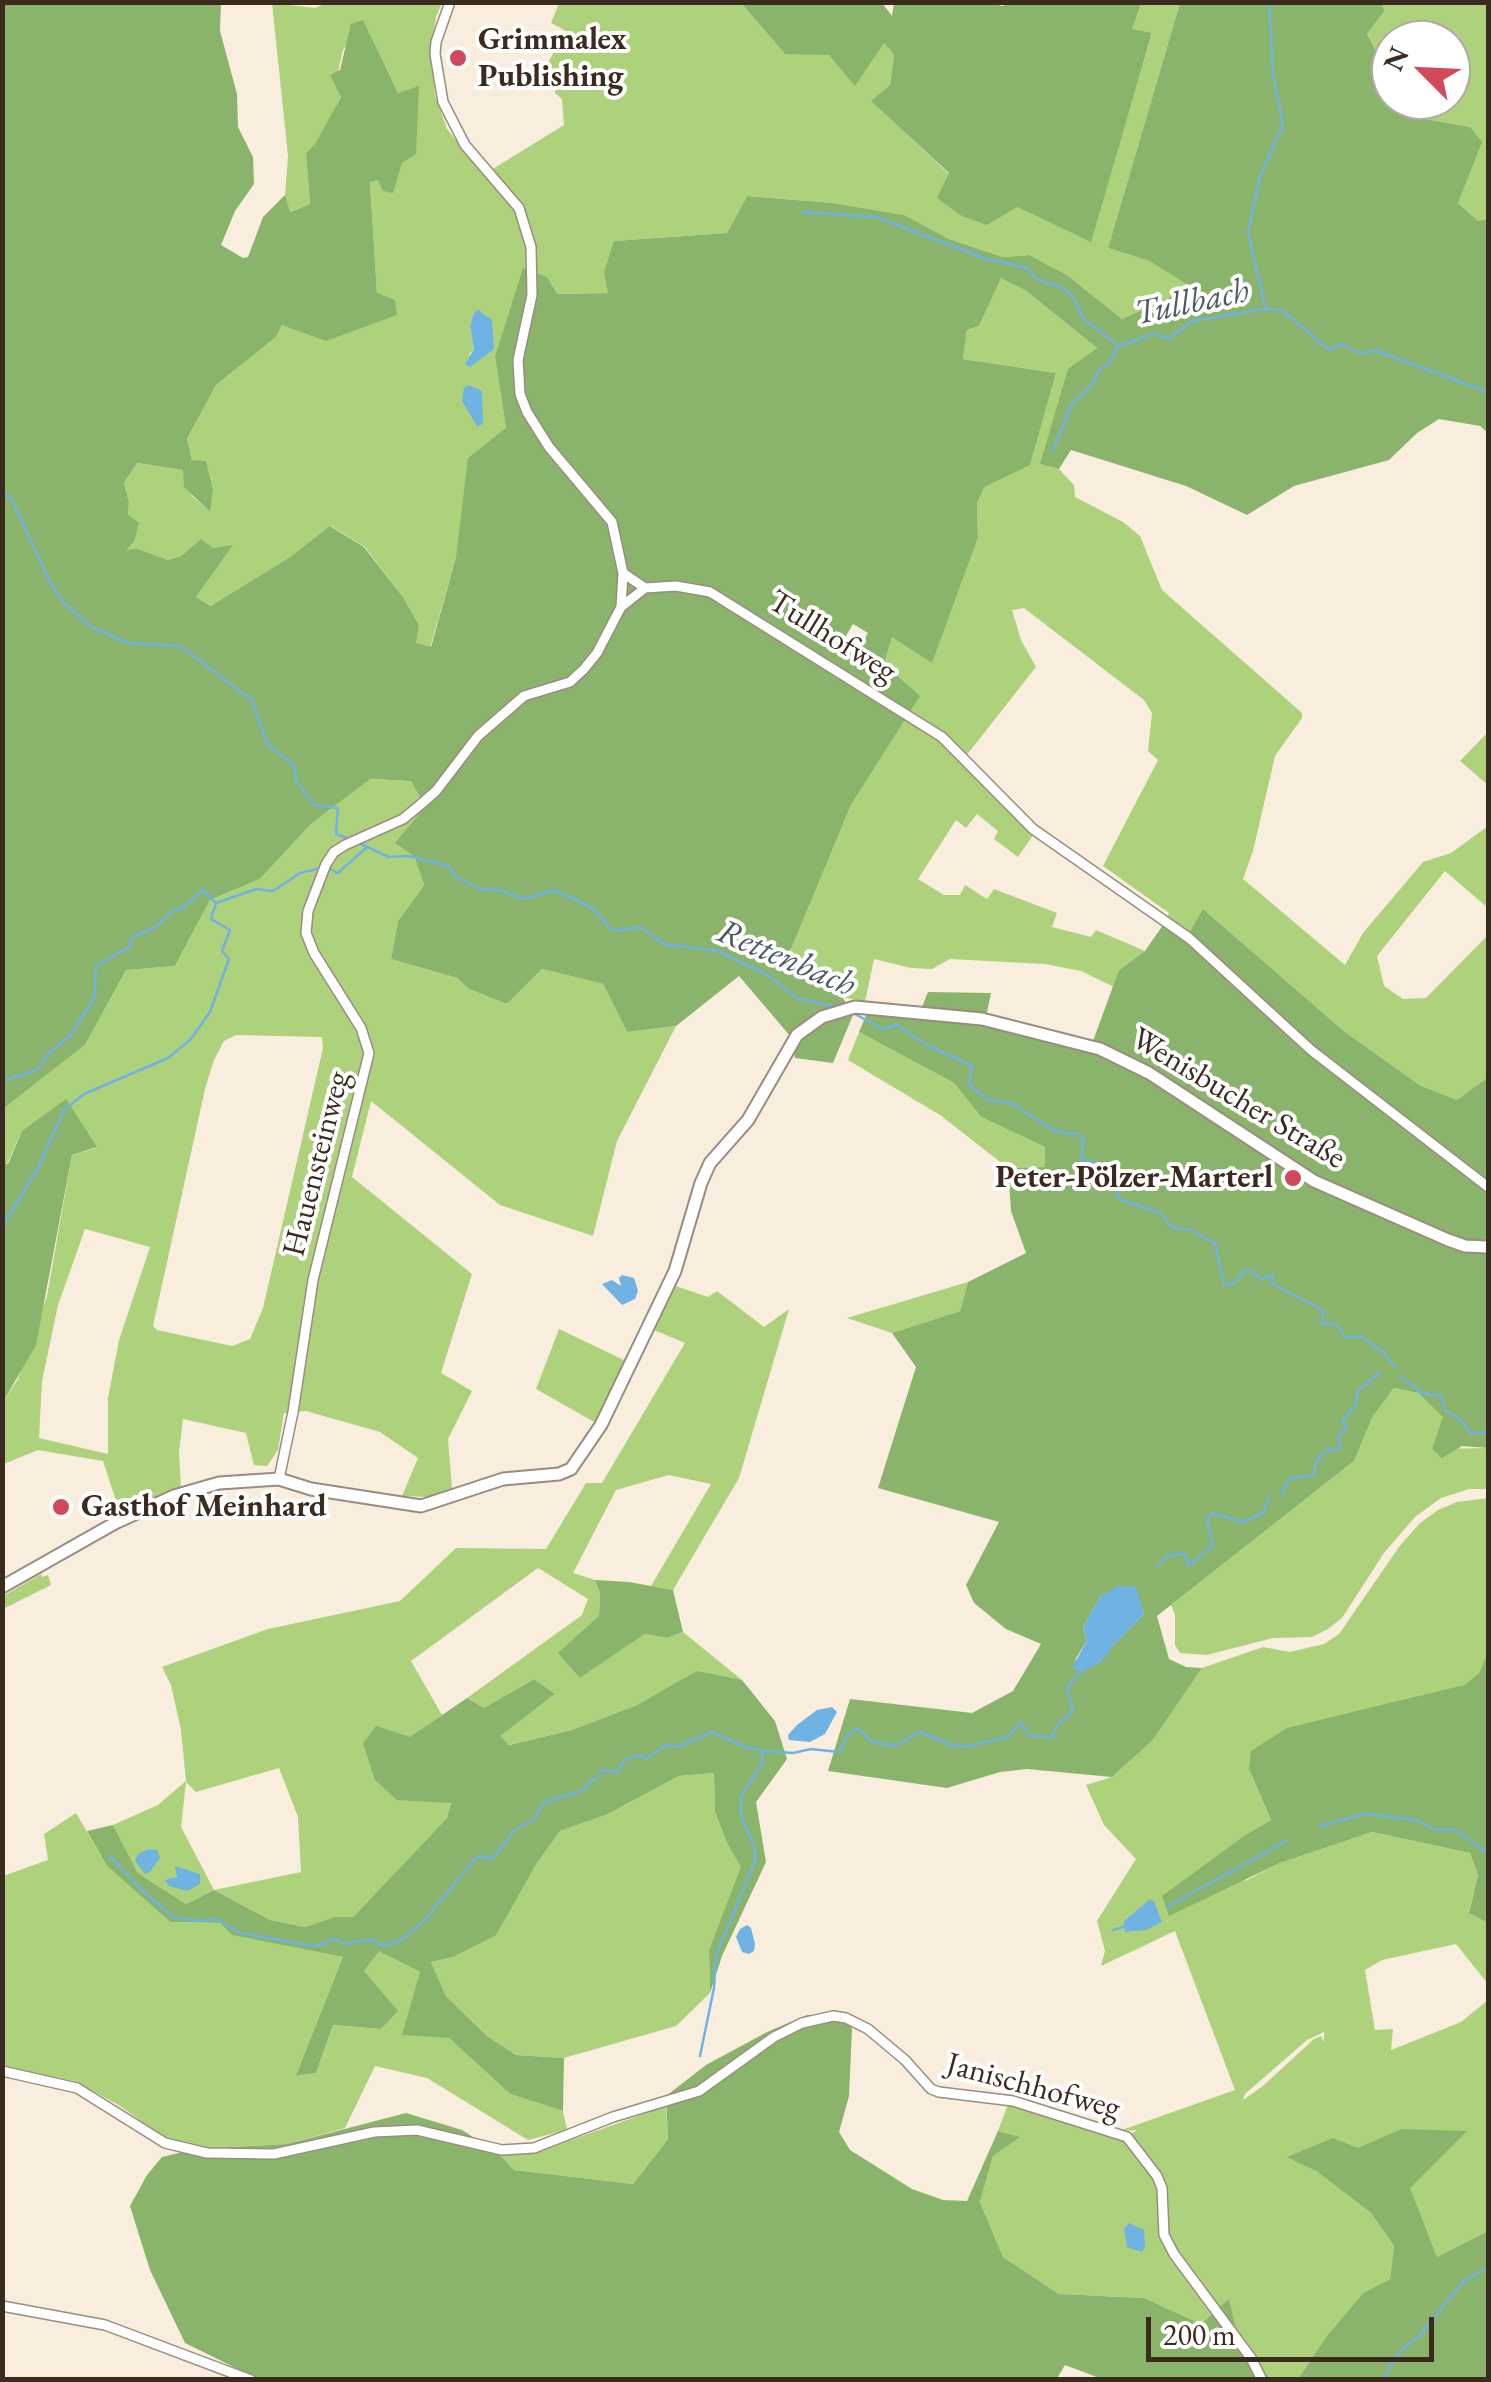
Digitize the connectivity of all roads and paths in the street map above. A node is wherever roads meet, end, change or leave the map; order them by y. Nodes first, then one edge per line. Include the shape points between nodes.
1 (450, 2) edge
2 (624, 573) junction
3 (646, 588) junction
4 (620, 607) junction
5 (1488, 1187) edge
6 (1488, 1247) edge
7 (279, 1480) junction
8 (2, 1587) edge
9 (2, 2071) edge
10 (2, 2306) edge
11 (251, 2380) edge
12 (1262, 2380) edge

1 - 2 street via 436,42 443,102 465,145 519,208 528,236 532,295 518,360 520,394 549,447 612,522
2 - 3 street
2 - 4 street, Hauensteinweg
3 - 4 street, Hauensteinweg
3 - 5 street, Tullhofweg via 710,592 942,736 1033,829 1189,938 1311,1050
4 - 7 street, Hauensteinweg via 584,670 570,682 524,696 478,736 436,791 403,819 334,852 326,864 308,911 308,943 361,1028 368,1067 314,1280
6 - 7 street, Wenisbucher Straße via 1448,1240 1314,1181 1161,1080 1100,1048 982,1019 854,1007 812,1022 797,1035 748,1120 710,1163 675,1271 601,1425 571,1469 503,1479 421,1506
7 - 8 street, Wenisbucher Straße via 230,1481 174,1496
9 - 12 street, Janischhofweg via 77,2088 165,2143 206,2153 274,2154 374,2132 417,2130 488,2148 534,2148 698,2091 802,2023 846,2018 906,2060 931,2089 1013,2101 1127,2136 1158,2176 1164,2235 1174,2254
10 - 11 street via 105,2324

